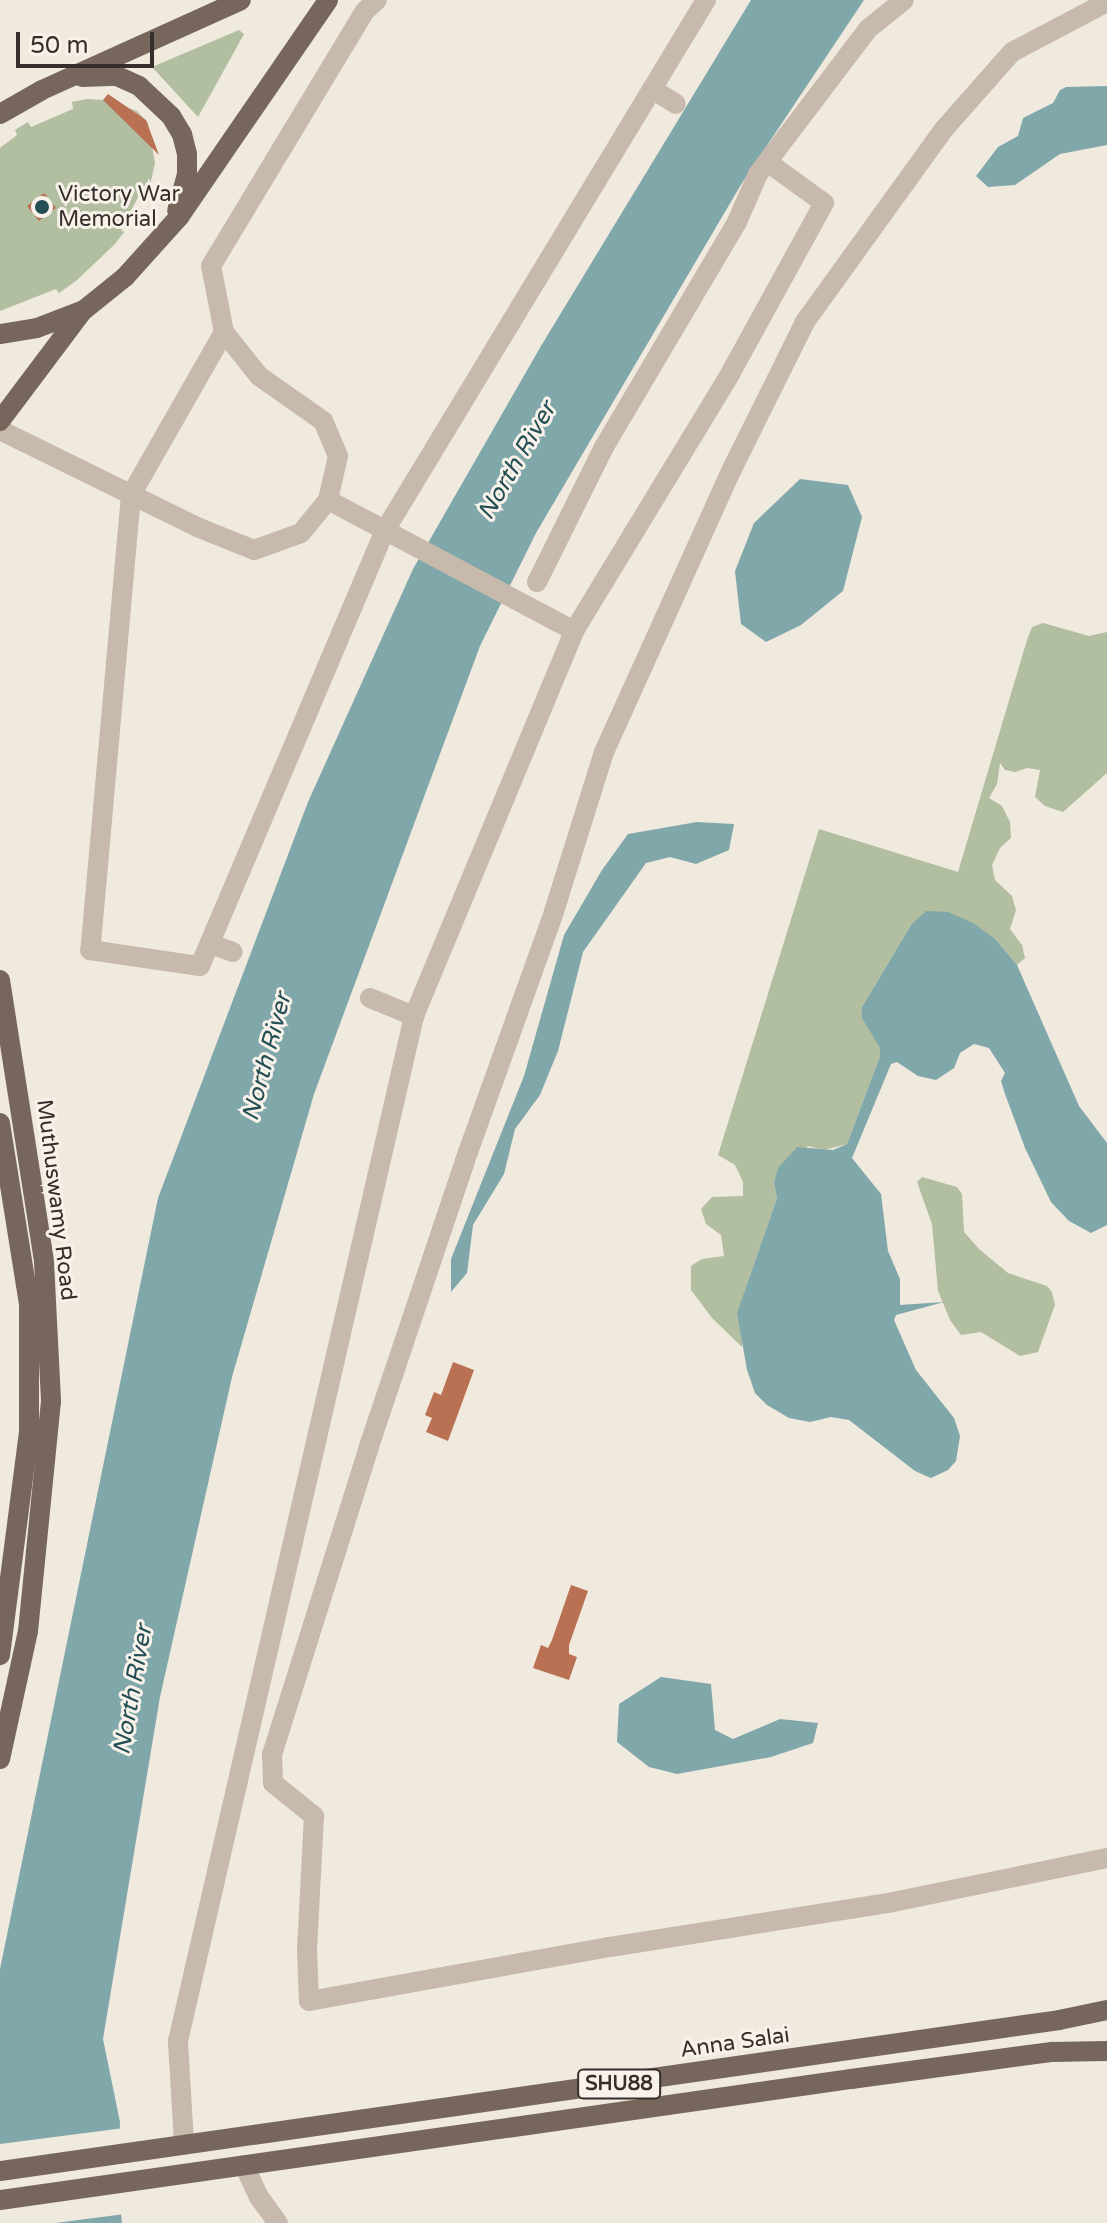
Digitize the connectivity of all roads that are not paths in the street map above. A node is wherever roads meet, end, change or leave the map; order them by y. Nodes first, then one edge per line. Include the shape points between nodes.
1 (241, 0) edge
2 (328, 0) edge
3 (377, 0) edge
4 (706, 0) edge
5 (904, 0) edge
6 (1107, 2) edge
7 (62, 81) junction
8 (652, 89) junction
9 (676, 104) dead end
10 (0, 114) edge
11 (774, 167) dead end
12 (170, 226) junction
13 (84, 310) junction
14 (224, 332) junction
15 (0, 334) edge
16 (0, 421) edge
17 (0, 430) edge
18 (131, 495) junction
19 (328, 500) junction
20 (384, 532) junction
21 (537, 582) dead end
22 (574, 631) junction
23 (211, 944) junction
24 (233, 952) dead end
25 (0, 980) edge
26 (370, 998) dead end
27 (414, 1016) junction
28 (0, 1123) edge
29 (0, 1655) edge
30 (0, 1759) edge
31 (1107, 1858) edge
32 (1107, 2010) edge
33 (1107, 2051) edge
34 (184, 2143) junction
35 (244, 2165) junction
36 (0, 2171) edge
37 (0, 2200) edge
38 (278, 2223) edge

1 - 7 main road
2 - 12 main road
3 - 14 street via 365,11 211,266
4 - 8 street
5 - 21 street via 868,29 758,174 737,222 604,447
6 - 31 street via 1012,52 944,129 805,322 731,471 604,752 374,1432 272,1754 273,1783 314,1816 309,2001 893,1902
7 - 10 main road
7 - 12 main road via 117,76 139,86 171,116 182,134 187,174
8 - 9 street
8 - 20 street
11 - 22 street via 824,203 730,374
12 - 13 main road via 125,277
13 - 15 main road via 37,328
13 - 16 main road
14 - 18 street
14 - 19 street via 259,376 323,421 338,456
17 - 18 street
18 - 19 street via 254,550 301,533
18 - 23 street via 90,950 200,966
19 - 20 street
20 - 22 street
20 - 23 street
22 - 27 street
23 - 24 street
25 - 30 main road, Muthuswamy Road via 44,1262 51,1401 28,1631
26 - 27 street
27 - 34 street via 178,2041
28 - 29 main road, Muthuswamy Road via 29,1304 29,1432
32 - 34 main road, Anna Salai / SHU88
33 - 35 main road, SHU88 via 1052,2052
34 - 36 main road, Anna Salai / SHU88
35 - 37 main road, SHU88
35 - 38 street

